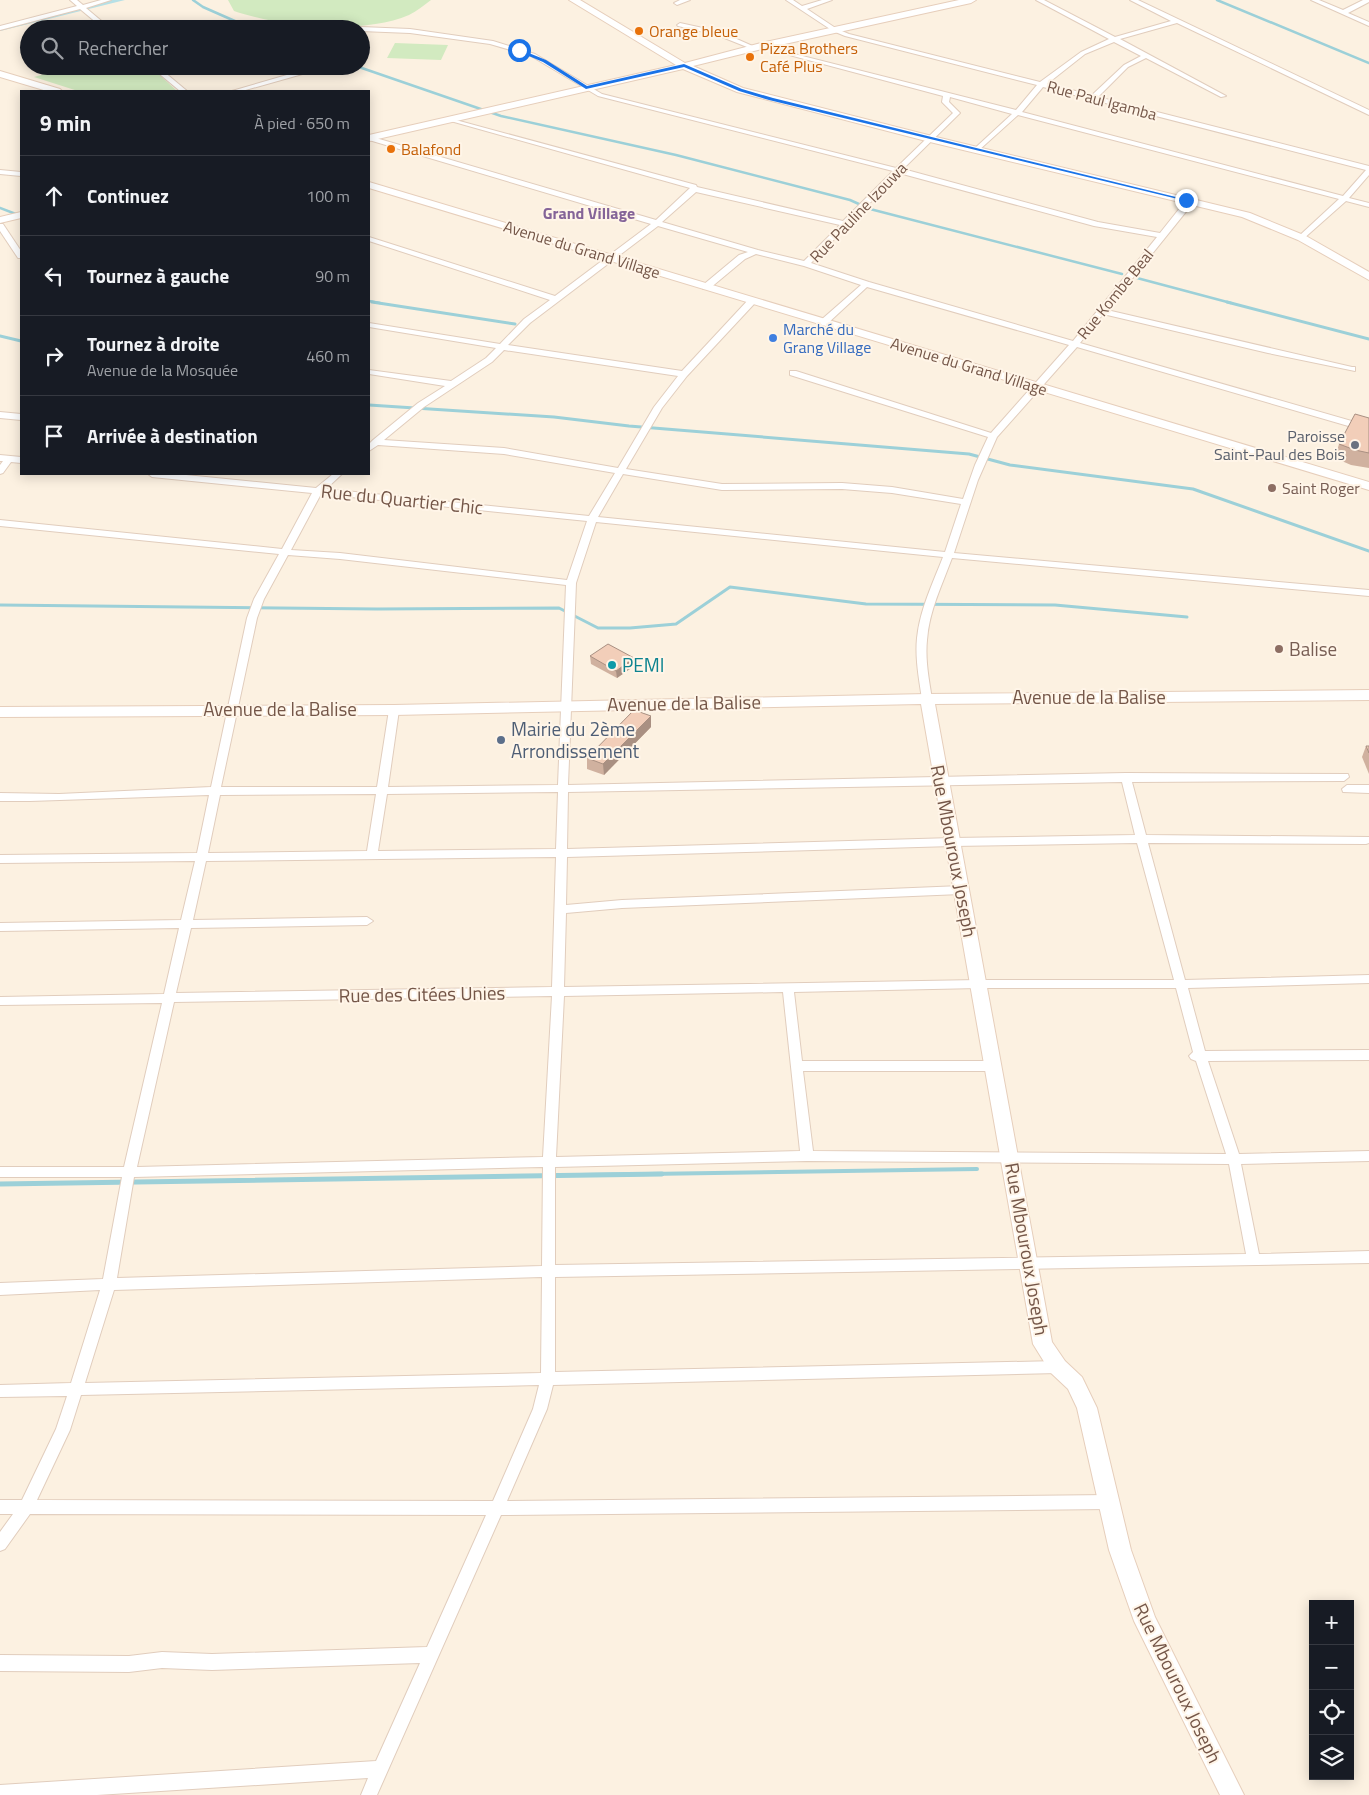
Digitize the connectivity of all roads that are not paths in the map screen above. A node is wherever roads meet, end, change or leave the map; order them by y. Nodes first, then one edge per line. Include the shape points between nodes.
1 (73, 0) edge
2 (108, 0) edge
3 (575, 0) edge
4 (687, 0) edge
5 (790, 0) edge
6 (829, 0) edge
7 (971, 0) edge
8 (1039, 0) edge
9 (1133, 0) edge
10 (1314, 0) edge
11 (1368, 0) edge
12 (677, 3) dead end
13 (83, 8) junction
14 (802, 8) junction
15 (1343, 12) junction
16 (33, 20) edge
17 (97, 20) edge
18 (1178, 21) junction
19 (20, 23) edge
20 (1369, 24) edge
21 (680, 25) dead end
22 (0, 28) edge
23 (370, 29) edge
24 (835, 30) junction
25 (1114, 39) junction
26 (757, 47) junction
27 (1146, 56) junction
28 (684, 66) junction
29 (0, 74) edge
30 (164, 75) edge
31 (293, 75) edge
32 (262, 83) junction
33 (1042, 84) junction
34 (586, 88) junction
35 (54, 90) edge
36 (183, 90) edge
37 (238, 90) edge
38 (272, 90) edge
39 (947, 94) junction
40 (1223, 96) dead end
41 (1093, 98) junction
42 (1017, 112) junction
43 (1369, 113) edge
44 (450, 120) junction
45 (370, 138) edge
46 (370, 138) edge
47 (930, 139) junction
48 (976, 150) junction
49 (898, 170) junction
50 (1369, 170) edge
51 (0, 172) edge
52 (20, 174) edge
53 (370, 185) edge
54 (694, 189) junction
55 (1344, 199) junction
56 (1190, 201) junction
57 (1369, 205) edge
58 (658, 222) junction
59 (845, 224) junction
60 (0, 226) edge
61 (1162, 236) junction
62 (1302, 238) junction
63 (370, 239) edge
64 (756, 252) junction
65 (20, 255) edge
66 (609, 258) junction
67 (806, 264) junction
68 (1364, 271) edge
69 (1369, 277) edge
70 (866, 284) junction
71 (706, 287) junction
72 (556, 299) junction
73 (752, 301) junction
74 (1101, 311) junction
75 (824, 322) junction
76 (370, 325) edge
77 (1074, 344) junction
78 (502, 347) junction
79 (1352, 369) dead end
80 (370, 372) edge
81 (793, 373) dead end
82 (684, 374) junction
83 (451, 384) junction
84 (1037, 386) junction
85 (0, 415) edge
86 (20, 417) edge
87 (1369, 429) edge
88 (993, 436) junction
89 (371, 446) edge
90 (4, 458) edge
91 (20, 460) edge
92 (0, 471) edge
93 (620, 471) junction
94 (162, 475) edge
95 (337, 475) edge
96 (1369, 486) edge
97 (318, 491) junction
98 (966, 502) junction
99 (592, 519) junction
100 (0, 523) edge
101 (284, 552) junction
102 (949, 555) junction
103 (571, 583) junction
104 (1369, 593) edge
105 (1369, 695) edge
106 (927, 699) junction
107 (565, 706) junction
108 (232, 709) junction
109 (394, 710) junction
110 (0, 712) edge
111 (1126, 777) junction
112 (1344, 778) dead end
113 (940, 782) junction
114 (563, 787) junction
115 (1347, 789) dead end
116 (1369, 789) edge
117 (214, 790) junction
118 (382, 791) junction
119 (0, 797) edge
120 (1141, 839) junction
121 (1366, 840) dead end
122 (953, 842) junction
123 (561, 853) junction
124 (372, 856) junction
125 (201, 858) junction
126 (0, 859) edge
127 (961, 890) junction
128 (559, 910) junction
129 (367, 921) dead end
130 (186, 925) junction
131 (0, 927) edge
132 (1369, 979) edge
133 (979, 984) junction
134 (1182, 984) junction
135 (788, 988) junction
136 (558, 992) junction
137 (170, 997) junction
138 (0, 1001) edge
139 (1369, 1055) edge
140 (1198, 1056) junction
141 (797, 1066) junction
142 (993, 1066) junction
143 (807, 1156) junction
144 (1369, 1156) edge
145 (1011, 1157) junction
146 (1234, 1159) junction
147 (549, 1165) junction
148 (0, 1172) edge
149 (128, 1180) junction
150 (1369, 1257) edge
151 (1254, 1260) junction
152 (1028, 1264) junction
153 (550, 1272) junction
154 (109, 1284) junction
155 (0, 1289) edge
156 (1058, 1367) junction
157 (548, 1378) junction
158 (76, 1389) junction
159 (0, 1392) edge
160 (1109, 1502) junction
161 (0, 1507) edge
162 (26, 1507) junction
163 (497, 1508) junction
164 (0, 1544) edge
165 (431, 1655) junction
166 (0, 1663) edge
167 (380, 1769) junction
168 (0, 1792) edge
169 (369, 1795) edge
170 (1232, 1795) edge

1 - 13 street
2 - 13 street
3 - 28 street
4 - 12 street
5 - 14 street, Rue Paul Igamba
6 - 14 street
7 - 24 street
8 - 25 street
9 - 18 street
10 - 15 street
11 - 15 street
13 - 16 street
13 - 17 street
14 - 24 street, Rue Paul Igamba
15 - 20 street
18 - 25 street
18 - 43 street
19 - 22 street
21 - 26 street via 719,33
23 - 34 street via 410,31 491,42 533,55
24 - 26 street
24 - 33 street, Rue Paul Igamba
25 - 27 street
25 - 33 street via 1083,53
26 - 28 street
26 - 39 street
27 - 40 street
27 - 41 street via 1126,66
28 - 34 street
28 - 47 street via 763,97
29 - 35 street
30 - 36 street
31 - 32 street
32 - 37 street
32 - 38 street
33 - 41 street, Rue Paul Igamba
33 - 42 street
34 - 44 street
34 - 49 street via 600,95
39 - 42 street
39 - 47 street, Rue Pauline Izouwa via 945,102 957,113
41 - 50 street, Rue Paul Igamba
42 - 48 street
42 - 55 street
44 - 45 street
44 - 54 street
46 - 58 street
47 - 48 street
47 - 49 street, Rue Pauline Izouwa
48 - 56 street
49 - 59 street, Rue Pauline Izouwa
49 - 61 street via 1097,224
50 - 55 street
51 - 52 street
53 - 66 street, Avenue du Grand Village
54 - 58 street
54 - 59 street
55 - 57 street
55 - 62 street
56 - 61 street, Rue Kombe Beal
56 - 62 street via 1246,215
58 - 64 street
58 - 66 street
59 - 67 street, Rue Pauline Izouwa
60 - 65 street
61 - 74 street, Rue Kombe Beal
62 - 68 street
63 - 72 street
64 - 67 street
64 - 71 street via 742,258
66 - 71 street, Avenue du Grand Village
66 - 72 street
67 - 70 street, Rue Pauline Izouwa
68 - 69 street
70 - 75 street
70 - 77 street, Rue Pauline Izouwa
71 - 73 street, Avenue du Grand Village
72 - 78 street via 527,321
73 - 75 street, Avenue du Grand Village
73 - 82 street
74 - 77 street, Rue Kombe Beal
74 - 79 street
75 - 84 street, Avenue du Grand Village
76 - 78 street
77 - 84 street, Rue Kombe Beal
77 - 87 street, Rue Pauline Izouwa
78 - 82 street
78 - 83 street via 489,360
80 - 83 street
81 - 88 street
82 - 93 street via 658,407
83 - 89 street
84 - 88 street, Rue Kombe Beal
84 - 96 street, Avenue du Grand Village
85 - 86 street
88 - 98 street, Rue Kombe Beal via 981,458
89 - 93 street via 504,452
90 - 91 street
90 - 92 street
93 - 98 street via 722,487 842,486
93 - 99 street
94 - 97 street, Rue du Quartier Chic
95 - 97 street
97 - 99 street, Rue du Quartier Chic
97 - 101 street
98 - 102 street, Rue Kombe Beal
99 - 102 street, Rue du Quartier Chic
99 - 103 street
100 - 101 street
101 - 103 street
101 - 108 street via 252,618
102 - 104 street, Rue du Quartier Chic
102 - 106 street, Rue Kombe Beal via 922,631
103 - 107 street
105 - 106 street, Avenue de la Balise
106 - 107 street, Avenue de la Balise
106 - 113 street, Rue Mbouroux Joseph
107 - 109 street, Avenue de la Balise
107 - 114 street
108 - 109 street, Avenue de la Balise
108 - 110 street, Avenue de la Balise
108 - 117 street
109 - 118 street
111 - 112 street
111 - 113 street
111 - 120 street
113 - 114 street
113 - 122 street, Rue Mbouroux Joseph
114 - 118 street
114 - 123 street
115 - 116 street
117 - 118 street
117 - 119 street
117 - 125 street
118 - 124 street
120 - 121 street
120 - 122 street
120 - 134 street
122 - 123 street
122 - 127 street, Rue Mbouroux Joseph
123 - 124 street
123 - 128 street
124 - 125 street
125 - 126 street
125 - 130 street
127 - 128 street via 642,903
127 - 133 street, Rue Mbouroux Joseph
128 - 136 street
129 - 130 street
130 - 131 street
130 - 137 street
132 - 134 street, Rue des Citées Unies
133 - 134 street, Rue des Citées Unies
133 - 135 street, Rue des Citées Unies
133 - 142 street, Rue Mbouroux Joseph
134 - 140 street
135 - 136 street, Rue des Citées Unies
135 - 141 street
136 - 137 street, Rue des Citées Unies
136 - 147 street
137 - 138 street, Rue des Citées Unies
137 - 149 street
139 - 140 street
140 - 146 street
141 - 142 street
141 - 143 street
142 - 145 street, Rue Mbouroux Joseph
143 - 145 street
143 - 147 street
144 - 146 street
145 - 146 street
145 - 152 street, Rue Mbouroux Joseph
146 - 151 street
147 - 149 street
147 - 153 street
148 - 149 street
149 - 154 street
150 - 151 street
151 - 152 street
152 - 153 street
152 - 156 street, Rue Mbouroux Joseph via 1043,1344
153 - 154 street
153 - 157 street
154 - 155 street
154 - 158 street
156 - 157 street
156 - 160 street, Rue Mbouroux Joseph via 1075,1383 1088,1408
157 - 158 street
157 - 163 street via 540,1409
158 - 159 street
158 - 162 street via 63,1430
160 - 163 street
160 - 170 street, Rue Mbouroux Joseph via 1120,1550 1145,1621
161 - 162 street
162 - 163 street
162 - 164 street
163 - 165 street
165 - 166 street via 212,1662 162,1660 129,1664
165 - 167 street
167 - 168 street
167 - 169 street

